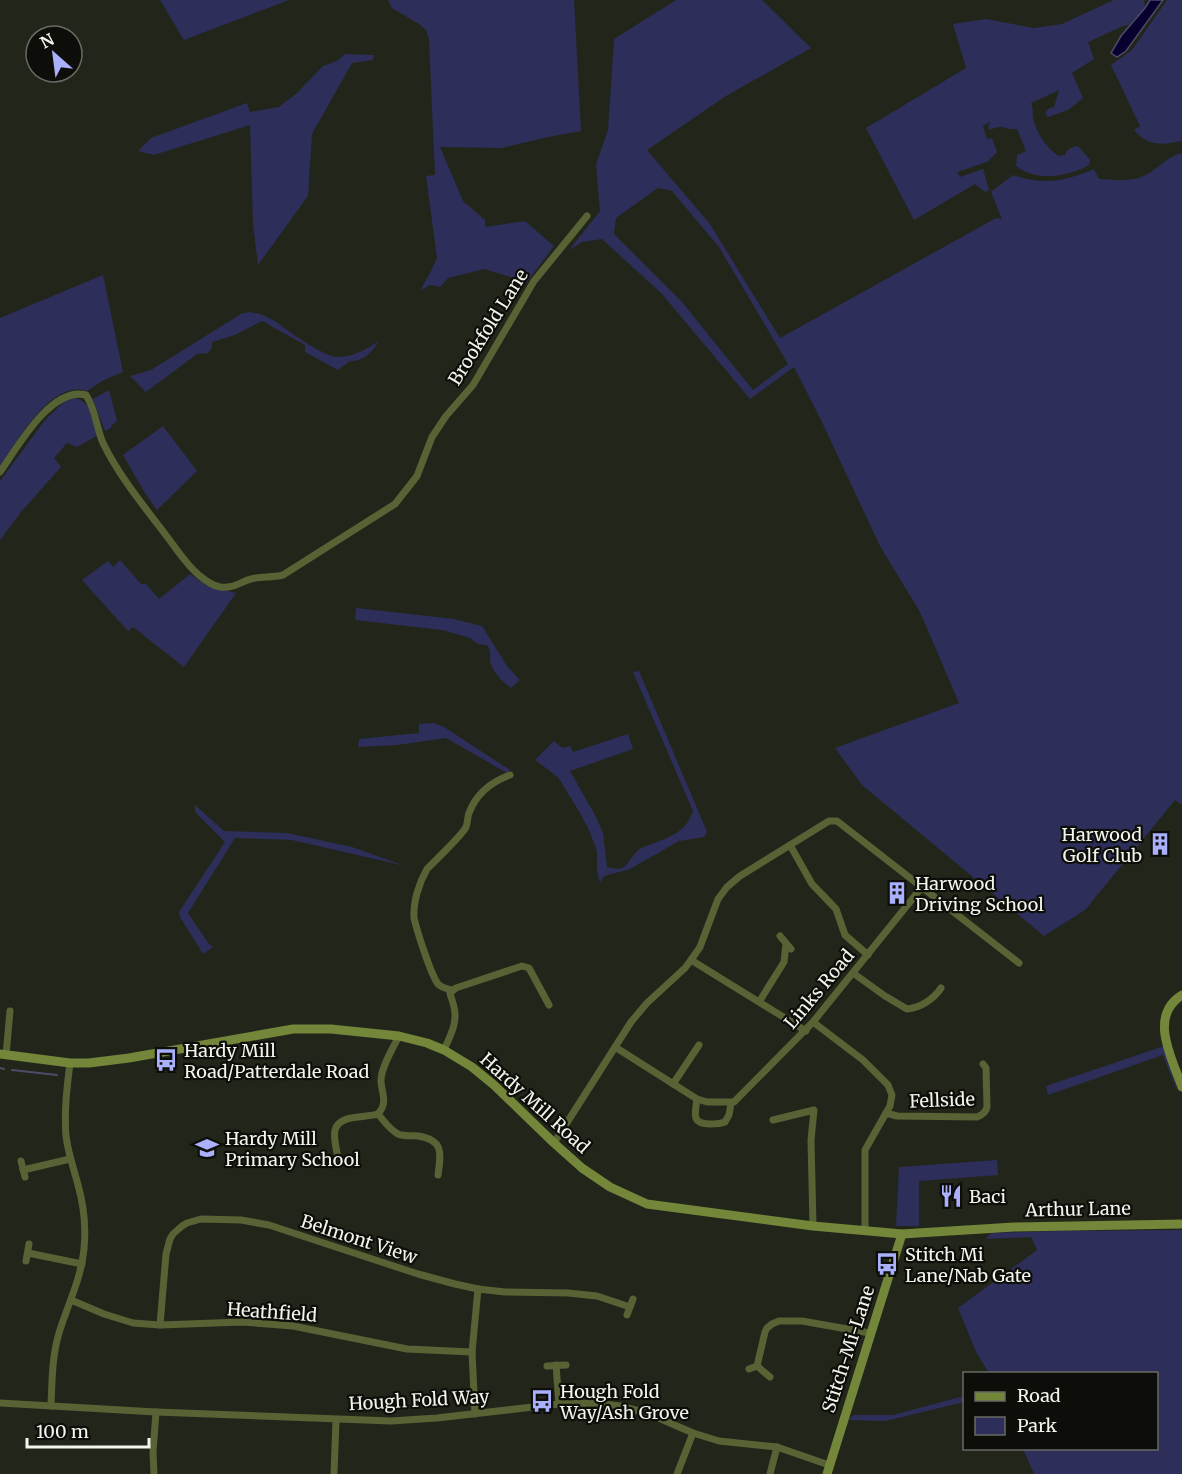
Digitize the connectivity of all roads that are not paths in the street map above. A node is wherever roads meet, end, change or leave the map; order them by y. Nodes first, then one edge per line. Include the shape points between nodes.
1 (587, 216) dead end
2 (0, 472) edge
3 (510, 775) dead end
4 (790, 845) junction
5 (922, 887) junction
6 (780, 936) dead end
7 (868, 954) junction
8 (691, 960) junction
9 (1020, 963) dead end
10 (853, 973) junction
11 (942, 987) dead end
12 (452, 990) junction
13 (1182, 995) edge
14 (759, 1002) junction
15 (549, 1005) dead end
16 (10, 1011) dead end
17 (813, 1023) junction
18 (806, 1030) junction
19 (399, 1036) junction
20 (615, 1047) junction
21 (699, 1048) dead end
22 (444, 1050) junction
23 (3, 1055) edge
24 (70, 1063) junction
25 (983, 1064) dead end
26 (673, 1084) junction
27 (1182, 1088) edge
28 (698, 1099) junction
29 (730, 1103) junction
30 (886, 1113) junction
31 (378, 1114) junction
32 (773, 1120) dead end
33 (554, 1143) junction
34 (70, 1158) junction
35 (338, 1159) dead end
36 (21, 1161) dead end
37 (438, 1175) dead end
38 (1182, 1224) edge
39 (813, 1226) junction
40 (865, 1231) junction
41 (902, 1234) junction
42 (29, 1244) dead end
43 (28, 1253) junction
44 (26, 1261) dead end
45 (82, 1264) junction
46 (478, 1289) junction
47 (71, 1300) junction
48 (627, 1315) dead end
49 (160, 1325) junction
50 (870, 1332) junction
51 (472, 1352) junction
52 (556, 1365) junction
53 (566, 1365) dead end
54 (547, 1366) dead end
55 (770, 1377) dead end
56 (0, 1403) edge
57 (559, 1404) junction
58 (51, 1406) junction
59 (156, 1412) junction
60 (475, 1414) junction
61 (336, 1420) junction
62 (693, 1433) junction
63 (777, 1447) junction
64 (828, 1469) edge
65 (154, 1474) edge
66 (334, 1474) edge
67 (677, 1474) edge
68 (770, 1474) edge

1 - 2 street, Brookfold Lane via 534,281 474,385 432,437 417,476 395,504 283,575 220,587 199,575 131,491 102,440 86,395 71,394 51,406
3 - 12 street via 477,798 466,828 427,869 416,898 414,918 428,958 439,984
4 - 5 street via 826,822 837,821
4 - 7 street via 812,884 836,909 843,931
4 - 8 street via 727,887
5 - 7 street, Links Road
5 - 9 street
6 - 14 street via 788,946 784,962
7 - 10 street, Links Road
8 - 14 street
8 - 20 street via 638,1013
10 - 11 street via 907,1009 936,996
10 - 17 street, Links Road
12 - 15 street via 526,966
12 - 22 street via 455,1020
13 - 27 main road via 1169,1005 1164,1023
14 - 18 street
16 - 23 street
17 - 18 street, Links Road
17 - 30 street via 863,1060 888,1085 892,1101
18 - 29 street, Links Road
19 - 22 main road, Hardy Mill Road
19 - 24 main road, Hardy Mill Road via 293,1029 118,1060
19 - 31 street via 381,1076 385,1098
20 - 26 street
20 - 33 street
21 - 26 street
22 - 33 main road, Hardy Mill Road via 472,1066
23 - 24 main road, Hardy Mill Road
24 - 34 street via 65,1118
25 - 30 street, Fellside via 987,1110 981,1116
26 - 28 street
28 - 29 street
28 - 29 street, Links Road via 695,1115 702,1124 725,1122
30 - 40 street via 864,1154
31 - 35 street via 341,1121 335,1129 340,1146
31 - 37 street via 397,1133 434,1141 441,1154 436,1164
32 - 39 street via 814,1110
33 - 39 main road, Hardy Mill Road via 603,1183 647,1204
34 - 36 street via 24,1173
34 - 45 street via 84,1214
38 - 41 main road, Arthur Lane
39 - 40 main road, Hardy Mill Road
40 - 41 main road, Hardy Mill Road
41 - 50 main road, Stitch-Mi-Lane
42 - 43 street
43 - 44 street
43 - 45 street
45 - 47 street
46 - 48 street, Belmont View via 597,1296 631,1303
46 - 49 street, Belmont View via 418,1274 269,1225 201,1219 182,1226 170,1239
46 - 51 street
47 - 49 street, Heathfield via 118,1319
47 - 58 street via 57,1344
49 - 51 street, Heathfield via 242,1322 293,1326 407,1349
50 - 55 street via 802,1321 767,1323 753,1367
50 - 64 main road, Stitch-Mi-Lane
51 - 60 street
52 - 53 street
52 - 54 street
52 - 57 street
56 - 58 street, Hough Fold Way
57 - 60 street, Hough Fold Way
57 - 62 street, Hough Fold Way via 596,1402 620,1406 648,1413
58 - 59 street, Hough Fold Way
59 - 61 street, Hough Fold Way
59 - 65 street
60 - 61 street, Hough Fold Way via 391,1421
61 - 66 street
62 - 63 street, Hough Fold Way via 727,1443
62 - 67 street
63 - 64 street, Hough Fold Way
63 - 68 street

